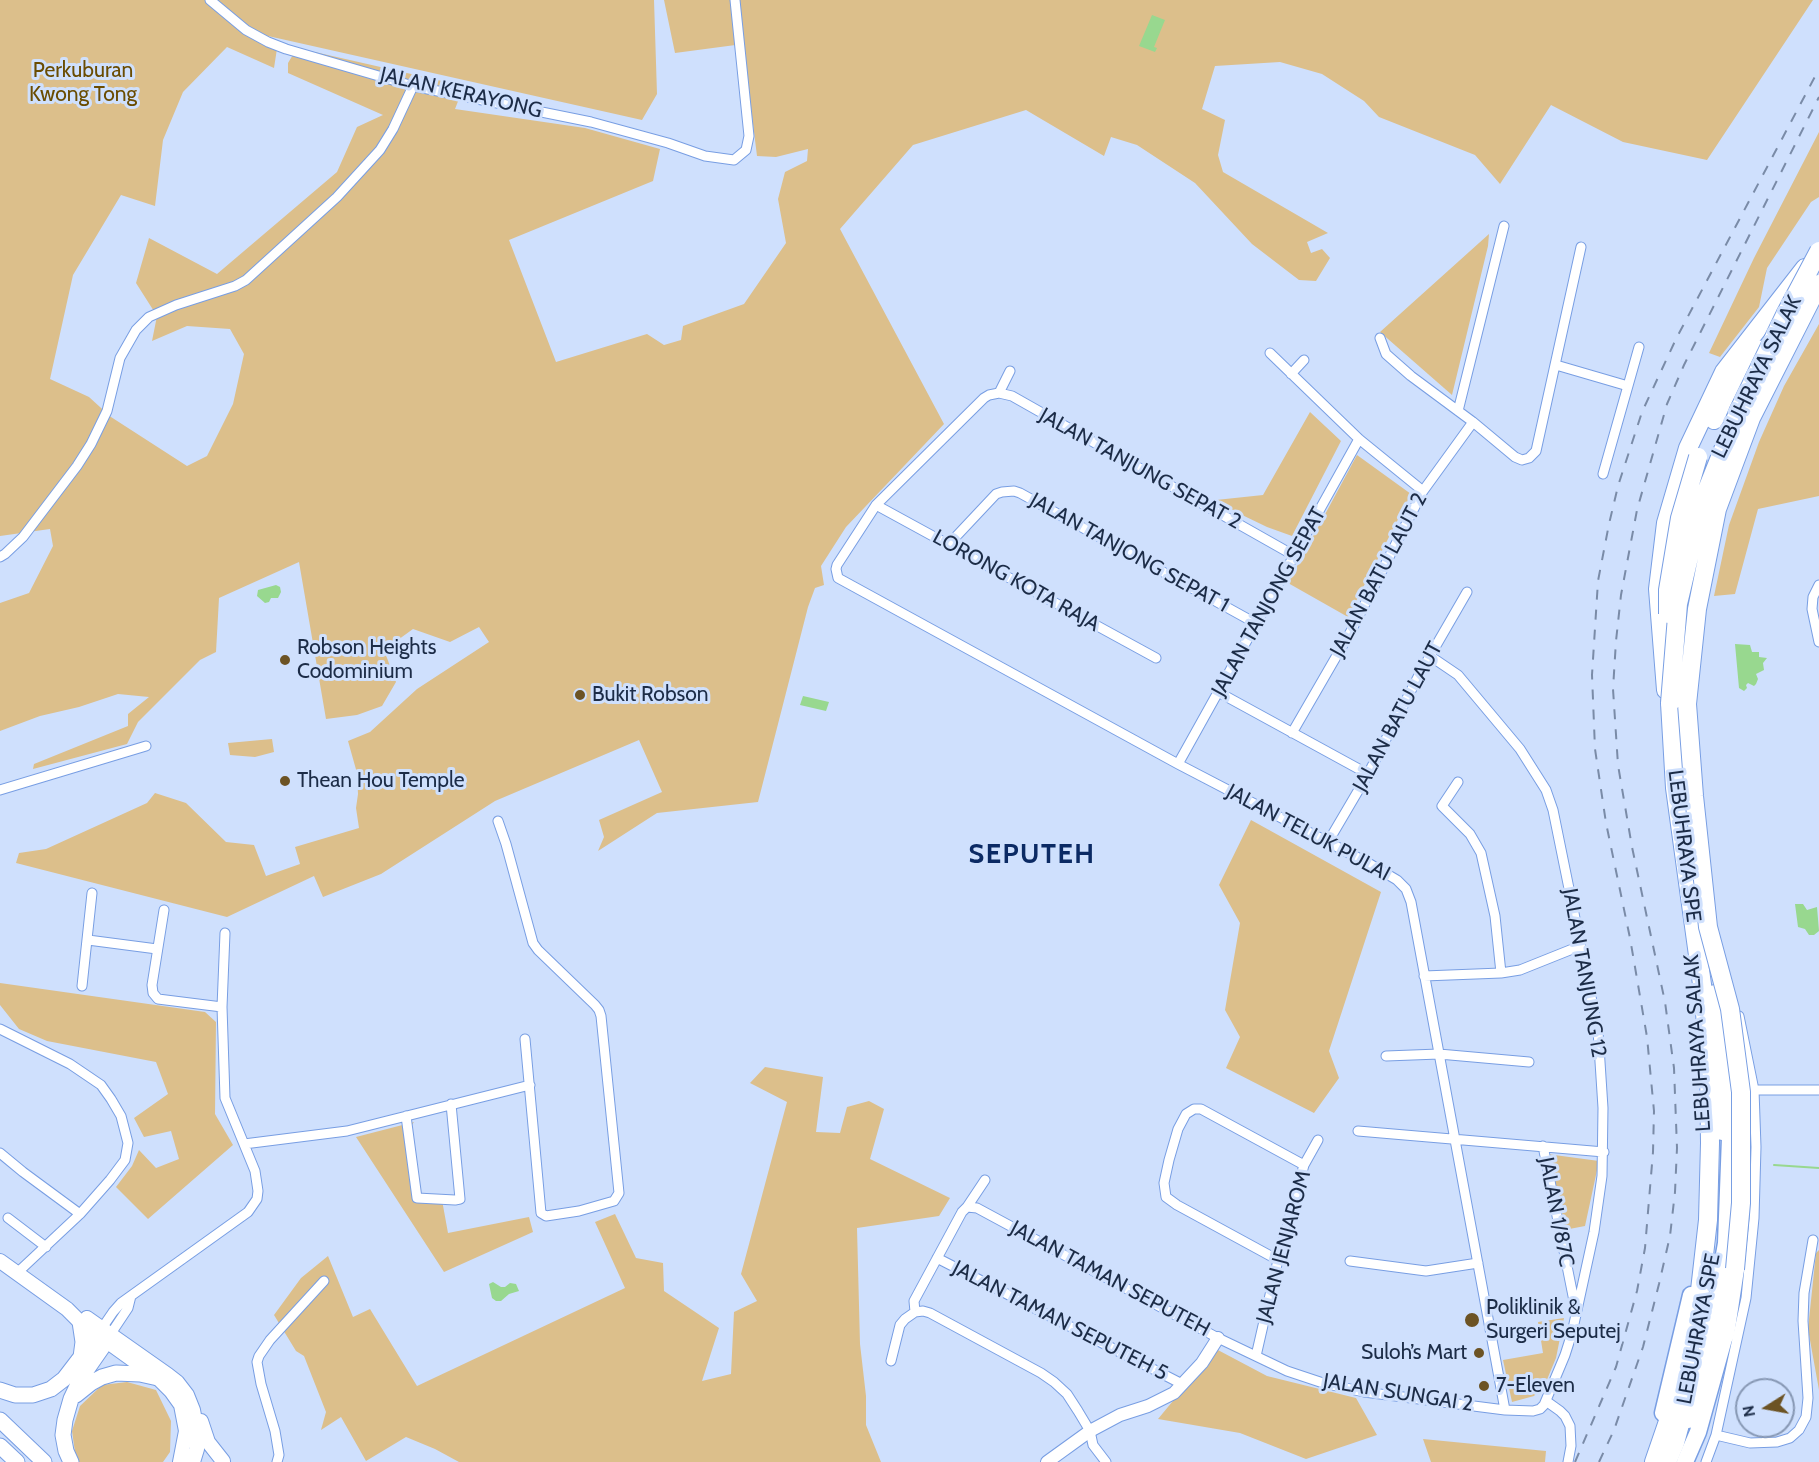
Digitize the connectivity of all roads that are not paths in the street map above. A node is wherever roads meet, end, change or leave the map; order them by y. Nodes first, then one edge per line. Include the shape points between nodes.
1 (210, 0) edge
2 (735, 0) edge
3 (413, 86) junction
4 (1504, 226) dead end
5 (1581, 248) dead end
6 (1819, 251) edge
7 (1819, 284) edge
8 (1819, 300) edge
9 (1780, 328) junction
10 (1380, 338) dead end
11 (1639, 347) dead end
12 (1270, 353) dead end
13 (1304, 360) dead end
14 (1556, 365) junction
15 (1010, 371) dead end
16 (1291, 374) junction
17 (1628, 386) junction
18 (999, 393) junction
19 (1458, 411) junction
20 (1473, 422) junction
21 (1359, 439) junction
22 (1603, 474) dead end
23 (1423, 491) junction
24 (876, 505) junction
25 (950, 544) junction
26 (1295, 556) junction
27 (0, 557) edge
28 (1819, 585) edge
29 (1467, 592) dead end
30 (1257, 624) junction
31 (1819, 642) edge
32 (1430, 656) junction
33 (1156, 658) dead end
34 (1218, 692) junction
35 (1669, 707) junction
36 (1293, 733) junction
37 (146, 746) dead end
38 (1178, 764) junction
39 (1368, 774) junction
40 (1458, 782) dead end
41 (0, 790) edge
42 (498, 821) dead end
43 (1329, 842) junction
44 (92, 894) dead end
45 (164, 910) dead end
46 (1708, 927) junction
47 (225, 933) dead end
48 (88, 940) junction
49 (1580, 946) junction
50 (157, 949) junction
51 (1716, 949) junction
52 (1501, 973) junction
53 (1424, 976) junction
54 (82, 986) dead end
55 (222, 1007) junction
56 (0, 1029) edge
57 (525, 1039) dead end
58 (1439, 1054) junction
59 (1386, 1056) dead end
60 (1529, 1062) dead end
61 (530, 1085) junction
62 (1754, 1090) junction
63 (1819, 1090) edge
64 (451, 1104) junction
65 (406, 1116) junction
66 (1358, 1131) dead end
67 (1318, 1140) dead end
68 (1455, 1140) junction
69 (244, 1144) junction
70 (1543, 1146) junction
71 (1604, 1152) junction
72 (0, 1153) edge
73 (1304, 1165) junction
74 (985, 1180) dead end
75 (968, 1207) junction
76 (80, 1214) junction
77 (8, 1218) dead end
78 (1813, 1240) dead end
79 (1726, 1243) junction
80 (46, 1247) junction
81 (936, 1258) junction
82 (1278, 1260) junction
83 (0, 1261) edge
84 (1350, 1261) dead end
85 (1478, 1263) junction
86 (17, 1273) junction
87 (324, 1281) dead end
88 (67, 1309) junction
89 (915, 1312) junction
90 (1576, 1313) junction
91 (80, 1322) junction
92 (104, 1335) junction
93 (1725, 1335) junction
94 (1218, 1338) junction
95 (1256, 1356) junction
96 (80, 1360) junction
97 (891, 1361) dead end
98 (158, 1378) junction
99 (1182, 1384) junction
100 (0, 1390) edge
101 (188, 1395) junction
102 (71, 1399) junction
103 (1546, 1401) junction
104 (1505, 1410) junction
105 (0, 1420) edge
106 (1090, 1431) junction
107 (1716, 1434) junction
108 (0, 1446) edge
109 (191, 1458) edge
110 (17, 1462) edge
111 (44, 1462) edge
112 (71, 1462) edge
113 (224, 1462) edge
114 (277, 1462) edge
115 (1047, 1462) edge
116 (1106, 1462) edge
117 (1568, 1462) edge
118 (1647, 1462) edge
119 (1654, 1462) edge
120 (1667, 1462) edge
121 (1672, 1462) edge
122 (1685, 1462) edge
123 (1706, 1462) edge

1 - 3 street, JALAN KERAYONG via 246,30 268,42
2 - 3 street, JALAN KERAYONG via 749,136 746,150 734,160 705,156 591,122
3 - 27 street via 380,150 337,197 246,280 176,305 149,318 136,330 120,358 107,411 91,444 23,537
4 - 19 street
5 - 14 street
6 - 9 highway, LEBUHRAYA SALAK
6 - 35 highway, LEBUHRAYA SPE, bridge via 1739,410 1702,502 1678,604
6 - 35 highway, bridge via 1724,372 1688,448 1666,524 1658,589
7 - 46 highway, LEBUHRAYA SPE, bridge via 1751,418 1717,509 1697,609 1687,705
8 - 51 highway, LEBUHRAYA SALAK via 1749,426 1726,479 1704,555 1694,609 1687,710 1693,807
9 - 35 highway, LEBUHRAYA SALAK via 1730,423 1697,516 1676,607
9 - 35 highway, bridge via 1721,405 1698,457 1680,518 1668,590
10 - 19 street via 1386,354
11 - 17 street
12 - 16 street
13 - 16 street
14 - 17 street
14 - 20 street via 1536,451 1529,458 1515,457
15 - 18 street
16 - 21 street
17 - 22 street
18 - 24 street via 984,398
18 - 26 street, JALAN TANJUNG SEPAT 2 via 1012,396
19 - 20 street
20 - 23 street, JALAN BATU LAUT 2
21 - 23 street
21 - 26 street, JALAN TANJONG SEPAT
23 - 36 street, JALAN BATU LAUT 2
24 - 25 street, LORONG KOTA RAJA
24 - 38 street, JALAN TELUK PULAI via 837,565 838,578
25 - 30 street, JALAN TANJONG SEPAT 1 via 996,494 1014,491
25 - 33 street, LORONG KOTA RAJA
26 - 30 street, JALAN TANJONG SEPAT
28 - 31 street via 1812,597 1812,609
29 - 32 street, JALAN BATU LAUT
30 - 34 street, JALAN TANJONG SEPAT
32 - 39 street, JALAN BATU LAUT
32 - 49 street, JALAN TANJUNG 12 via 1458,675 1520,748 1546,790
34 - 36 street
34 - 38 street, JALAN TANJONG SEPAT
35 - 118 highway, LEBUHRAYA SALAK via 1674,814 1698,999 1707,1108 1704,1196 1690,1301 1665,1408
35 - 119 highway, LEBUHRAYA SPE via 1675,788 1704,999 1710,1143 1708,1220 1699,1299 1684,1375
36 - 39 street
37 - 41 street
38 - 43 street, JALAN TELUK PULAI
39 - 43 street, JALAN BATU LAUT
40 - 52 street via 1442,806 1470,834 1481,853 1495,916
42 - 61 street via 533,943 599,1010 620,1193 614,1201 579,1211 542,1214
43 - 53 street, JALAN TELUK PULAI via 1406,889
44 - 48 street
45 - 50 street
46 - 93 highway, bridge via 1730,1009 1741,1092 1741,1203
46 - 120 highway, LEBUHRAYA SPE, bridge via 1722,1067 1719,1221 1692,1378
47 - 55 street
48 - 50 street
48 - 54 street
49 - 52 street via 1520,970
49 - 71 street, JALAN TANJUNG 12 via 1600,1044
50 - 55 street via 152,985 158,999
51 - 62 street via 1735,994
51 - 79 highway, LEBUHRAYA SALAK via 1731,1095
52 - 53 street
53 - 58 street, JALAN TELUK PULAI
55 - 69 street via 225,1098
56 - 76 street via 85,1074 100,1085 121,1116 128,1143 125,1160
57 - 61 street
58 - 59 street
58 - 60 street
58 - 68 street, JALAN TELUK PULAI
61 - 64 street
62 - 63 street
62 - 107 street via 1754,1218 1746,1298
64 - 65 street
64 - 65 street via 460,1199 417,1198
65 - 69 street via 347,1131
66 - 68 street
67 - 73 street, JALAN JENJAROM
68 - 70 street
68 - 85 street, JALAN TELUK PULAI
69 - 92 street via 258,1183 254,1205 131,1296 128,1308
70 - 71 street
70 - 90 street, JALAN 1/87C
71 - 90 street, JALAN TANJUNG 12 via 1594,1232
72 - 76 street
73 - 82 street, JALAN JENJAROM
73 - 82 street via 1201,1109 1186,1114 1169,1160 1164,1183 1167,1197
74 - 75 street
75 - 81 street
75 - 94 street, JALAN TAMAN SEPUTEH via 977,1208
76 - 80 street
77 - 80 street
78 - 107 street via 1804,1293 1806,1417 1799,1431 1777,1442 1750,1443
79 - 93 highway
79 - 121 highway, LEBUHRAYA SALAK via 1710,1336 1688,1420
80 - 86 street
81 - 89 street via 914,1301
81 - 99 street, JALAN TAMAN SEPUTEH 5
82 - 95 street, JALAN JENJAROM
83 - 86 main road
84 - 85 street via 1426,1271
85 - 104 street, JALAN TELUK PULAI
86 - 88 main road
87 - 114 street via 270,1340 257,1362 275,1431
88 - 91 main road
88 - 92 main road via 85,1316
89 - 97 street via 900,1325
89 - 106 street via 930,1313 1041,1373 1067,1394
90 - 103 street, JALAN TANJUNG 12 via 1569,1345
91 - 92 main road
91 - 96 main road
92 - 96 main road
92 - 98 main road
92 - 101 main road via 168,1375
92 - 102 main road
93 - 122 highway via 1698,1432
94 - 95 street, JALAN SUNGAI 2
94 - 99 street, JALAN TAMAN SEPUTEH
95 - 104 street, JALAN SUNGAI 2 via 1323,1383 1364,1392
96 - 100 main road via 51,1389 33,1395
98 - 102 main road via 116,1373 91,1383
98 - 109 main road via 181,1405
99 - 106 street, JALAN TAMAN SEPUTEH via 1174,1393
101 - 109 main road via 196,1422
101 - 113 main road via 208,1442
102 - 112 main road via 63,1436
103 - 104 street, JALAN SUNGAI 2 via 1533,1411
103 - 117 street via 1565,1416 1570,1426
105 - 111 main road
106 - 115 street, JALAN TAMAN SEPUTEH
106 - 116 street via 1092,1445
107 - 123 street
108 - 110 main road
109 - 113 street

